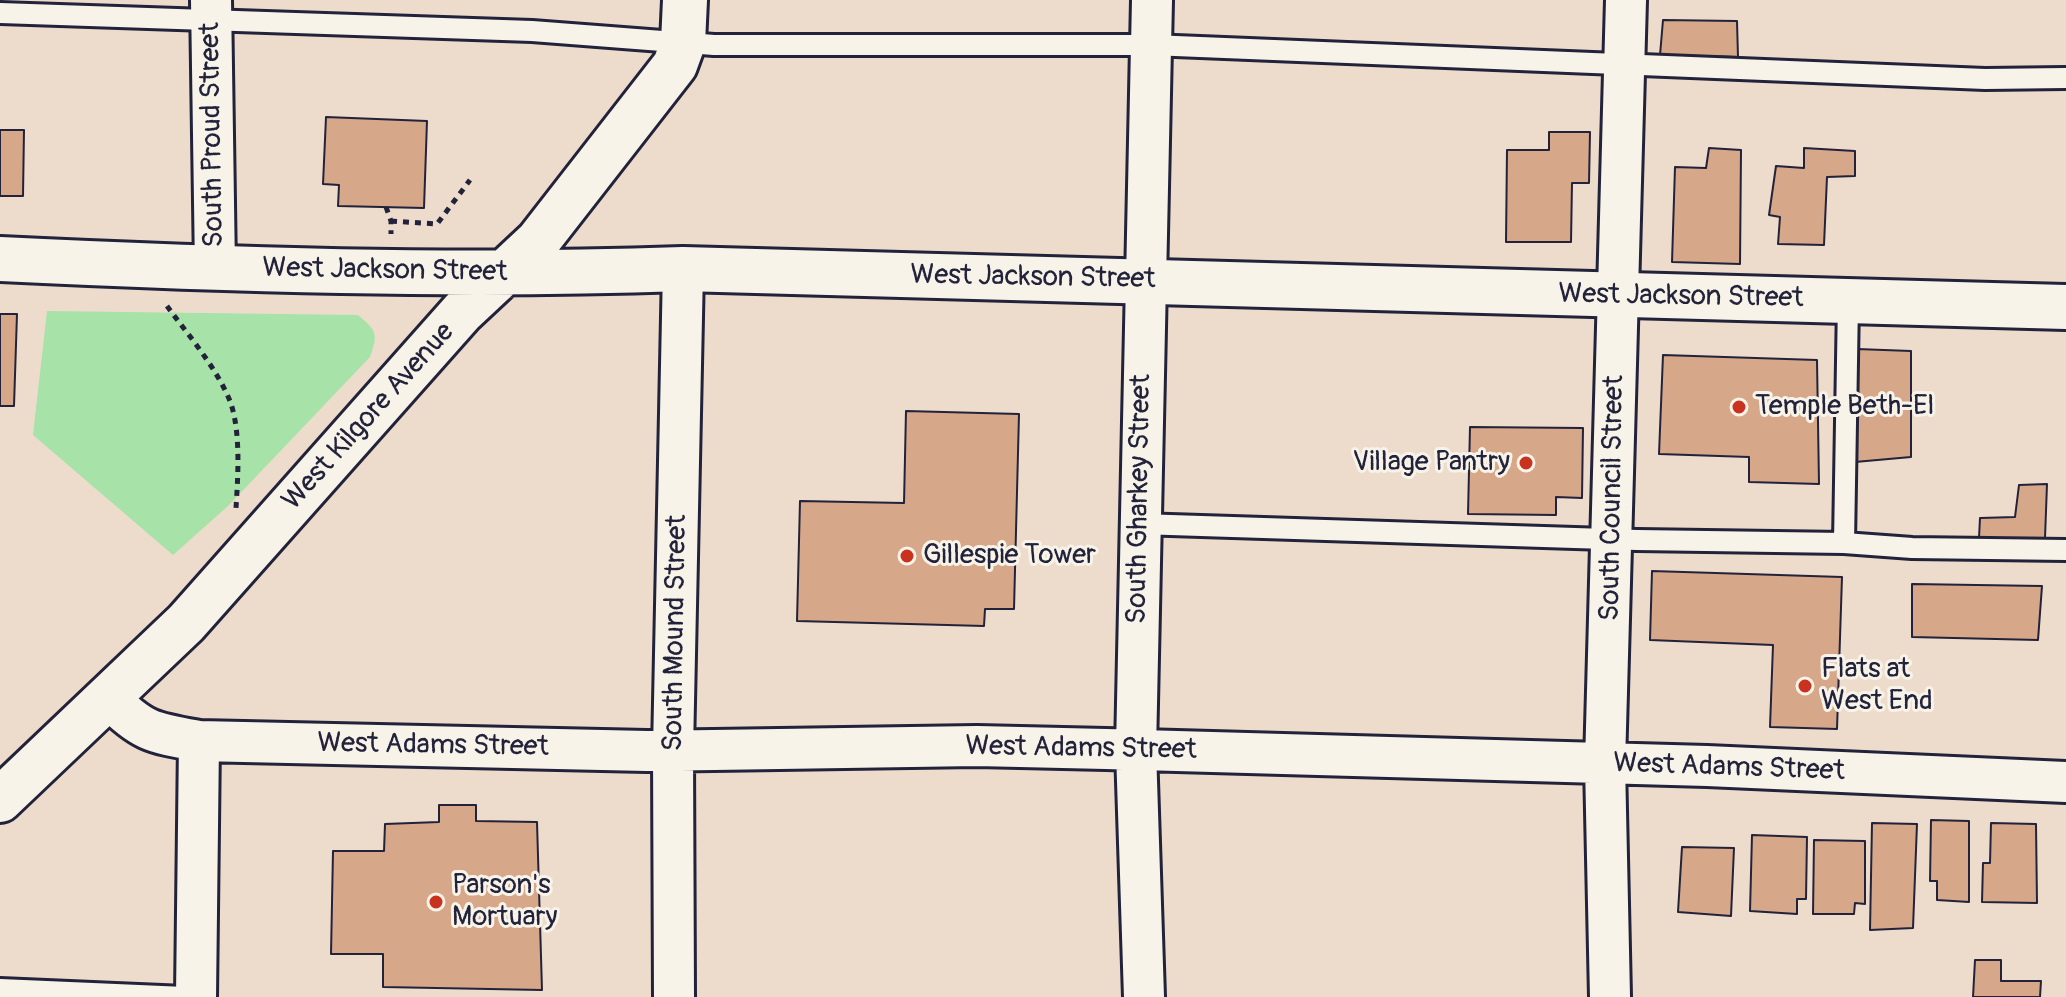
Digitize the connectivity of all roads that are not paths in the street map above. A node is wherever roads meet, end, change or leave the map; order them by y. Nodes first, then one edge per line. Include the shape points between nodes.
1 (685, 0) edge
2 (1152, 0) edge
3 (1626, 0) edge
4 (211, 10) edge
5 (0, 13) edge
6 (683, 43) junction
7 (1151, 45) junction
8 (1625, 64) junction
9 (2066, 78) edge
10 (0, 259) edge
11 (215, 269) junction
12 (683, 269) junction
13 (503, 272) junction
14 (1145, 281) junction
15 (1617, 297) junction
16 (1848, 301) junction
17 (2066, 307) edge
18 (1139, 524) junction
19 (1614, 538) junction
20 (1844, 543) junction
21 (2066, 550) edge
22 (109, 698) junction
23 (199, 741) junction
24 (673, 750) junction
25 (1136, 750) junction
26 (1605, 764) junction
27 (2066, 782) edge
28 (0, 800) edge
29 (0, 989) edge
30 (185, 997) edge
31 (196, 997) edge
32 (674, 997) edge
33 (1144, 997) edge
34 (1610, 997) edge

1 - 6 main road, West Kilgore Avenue
2 - 7 street, South Gharkey Street
3 - 8 street, South Council Street
4 - 5 lane
4 - 6 lane
4 - 11 street, South Proud Street
6 - 7 lane
6 - 13 main road, West Kilgore Avenue via 675,65 538,241
7 - 8 lane
7 - 14 street, South Gharkey Street
8 - 9 lane
8 - 15 street, South Council Street
10 - 11 main road, West Jackson Street
11 - 13 main road, West Jackson Street
12 - 13 main road, West Jackson Street
12 - 14 main road, West Jackson Street
12 - 24 street, South Mound Street
13 - 22 main road, West Kilgore Avenue via 186,623
14 - 15 main road, West Jackson Street
14 - 18 street, South Gharkey Street
15 - 16 main road, West Jackson Street
15 - 19 street, South Council Street
16 - 17 main road, West Jackson Street
16 - 20 lane
18 - 19 lane
18 - 25 street, South Gharkey Street
19 - 20 lane
19 - 26 street, South Council Street
20 - 21 lane
22 - 23 street, West Adams Street via 130,720 154,733
22 - 28 main road, West Kilgore Avenue
23 - 24 street, West Adams Street
23 - 31 street
24 - 25 street, West Adams Street
24 - 32 street, South Mound Street
25 - 26 street, West Adams Street
25 - 33 street, South Gharkey Street
26 - 27 street, West Adams Street
26 - 34 street, South Council Street
29 - 30 lane

